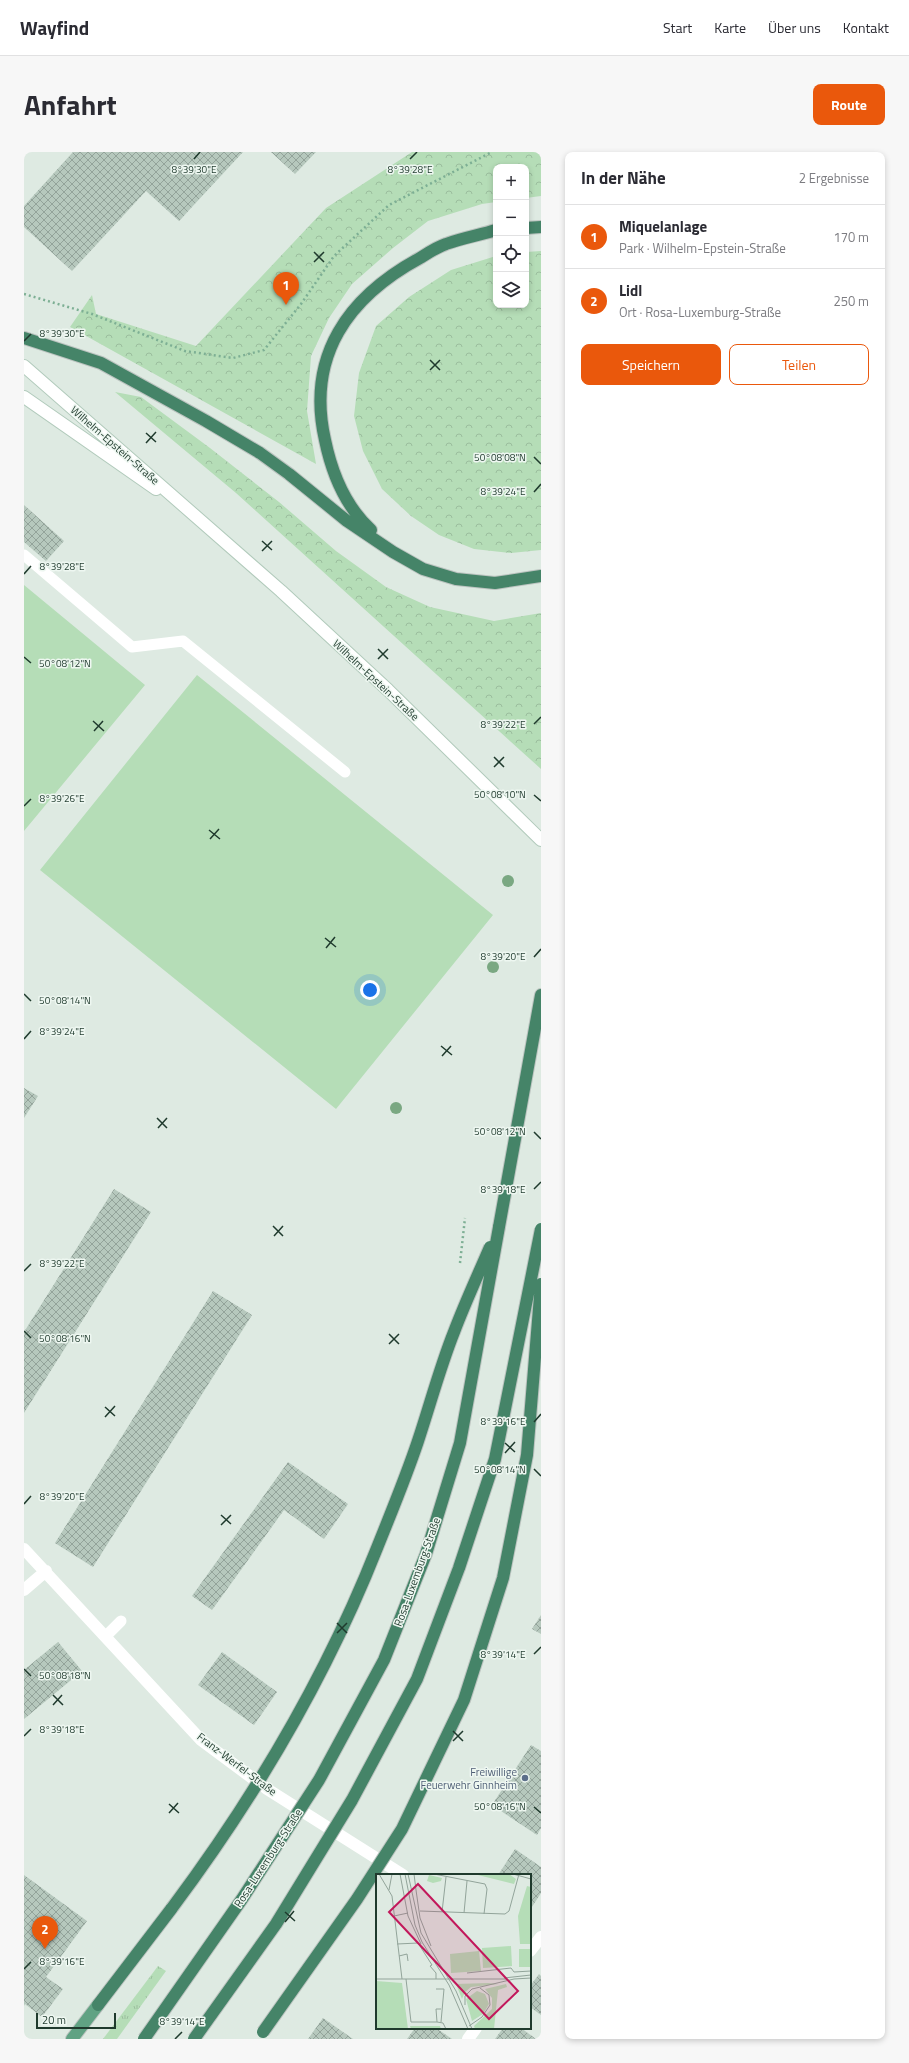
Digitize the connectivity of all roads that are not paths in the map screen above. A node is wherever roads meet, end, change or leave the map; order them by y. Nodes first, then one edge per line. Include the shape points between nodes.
1 (541, 227) edge
2 (529, 228) edge
3 (493, 231) edge
4 (24, 338) edge
5 (24, 366) edge
6 (24, 397) edge
7 (206, 524) junction
8 (393, 552) junction
9 (24, 555) edge
10 (541, 576) edge
11 (345, 772) dead end
12 (541, 840) edge
13 (541, 995) edge
14 (499, 1227) junction
15 (541, 1229) edge
16 (541, 1284) edge
17 (24, 1548) edge
18 (46, 1571) junction
19 (24, 1590) edge
20 (121, 1621) dead end
21 (106, 1636) junction
22 (401, 1874) edge
23 (541, 1937) edge
24 (531, 1950) edge
25 (98, 2005) joint
26 (475, 2029) edge
27 (261, 2035) edge
28 (72, 2039) edge
29 (144, 2039) edge
30 (194, 2039) edge
31 (468, 2039) edge

1 - 2 highway
3 - 8 highway via 446,244 404,267 373,289 344,320 327,356 320,409 328,456 347,501 361,521
4 - 8 highway via 101,363 206,421 271,461 347,521
5 - 7 main road, Wilhelm-Epstein-Straße
6 - 7 main road, Wilhelm-Epstein-Straße
7 - 12 main road, Wilhelm-Epstein-Straße via 382,685
8 - 10 highway via 423,569 456,579 495,583
9 - 11 lane via 132,647 183,641
13 - 14 highway, Rosa-Luxemburg-Straße
14 - 25 highway, bridge via 454,1332 418,1442 377,1549 330,1654 278,1750 245,1803 196,1876
14 - 29 highway, Rosa-Luxemburg-Straße, bridge via 460,1443 426,1554 384,1660 319,1780 242,1898
15 - 30 highway, bridge via 495,1459 459,1568 417,1679 352,1800 276,1924
16 - 27 highway, bridge via 527,1455 503,1578 464,1700 402,1829 357,1899
17 - 18 main road, Franz-Werfel-Straße
18 - 19 main road
18 - 21 main road, Franz-Werfel-Straße
20 - 21 lane
21 - 22 main road, Franz-Werfel-Straße via 201,1740 267,1788
23 - 24 main road
25 - 28 main road
26 - 31 main road

